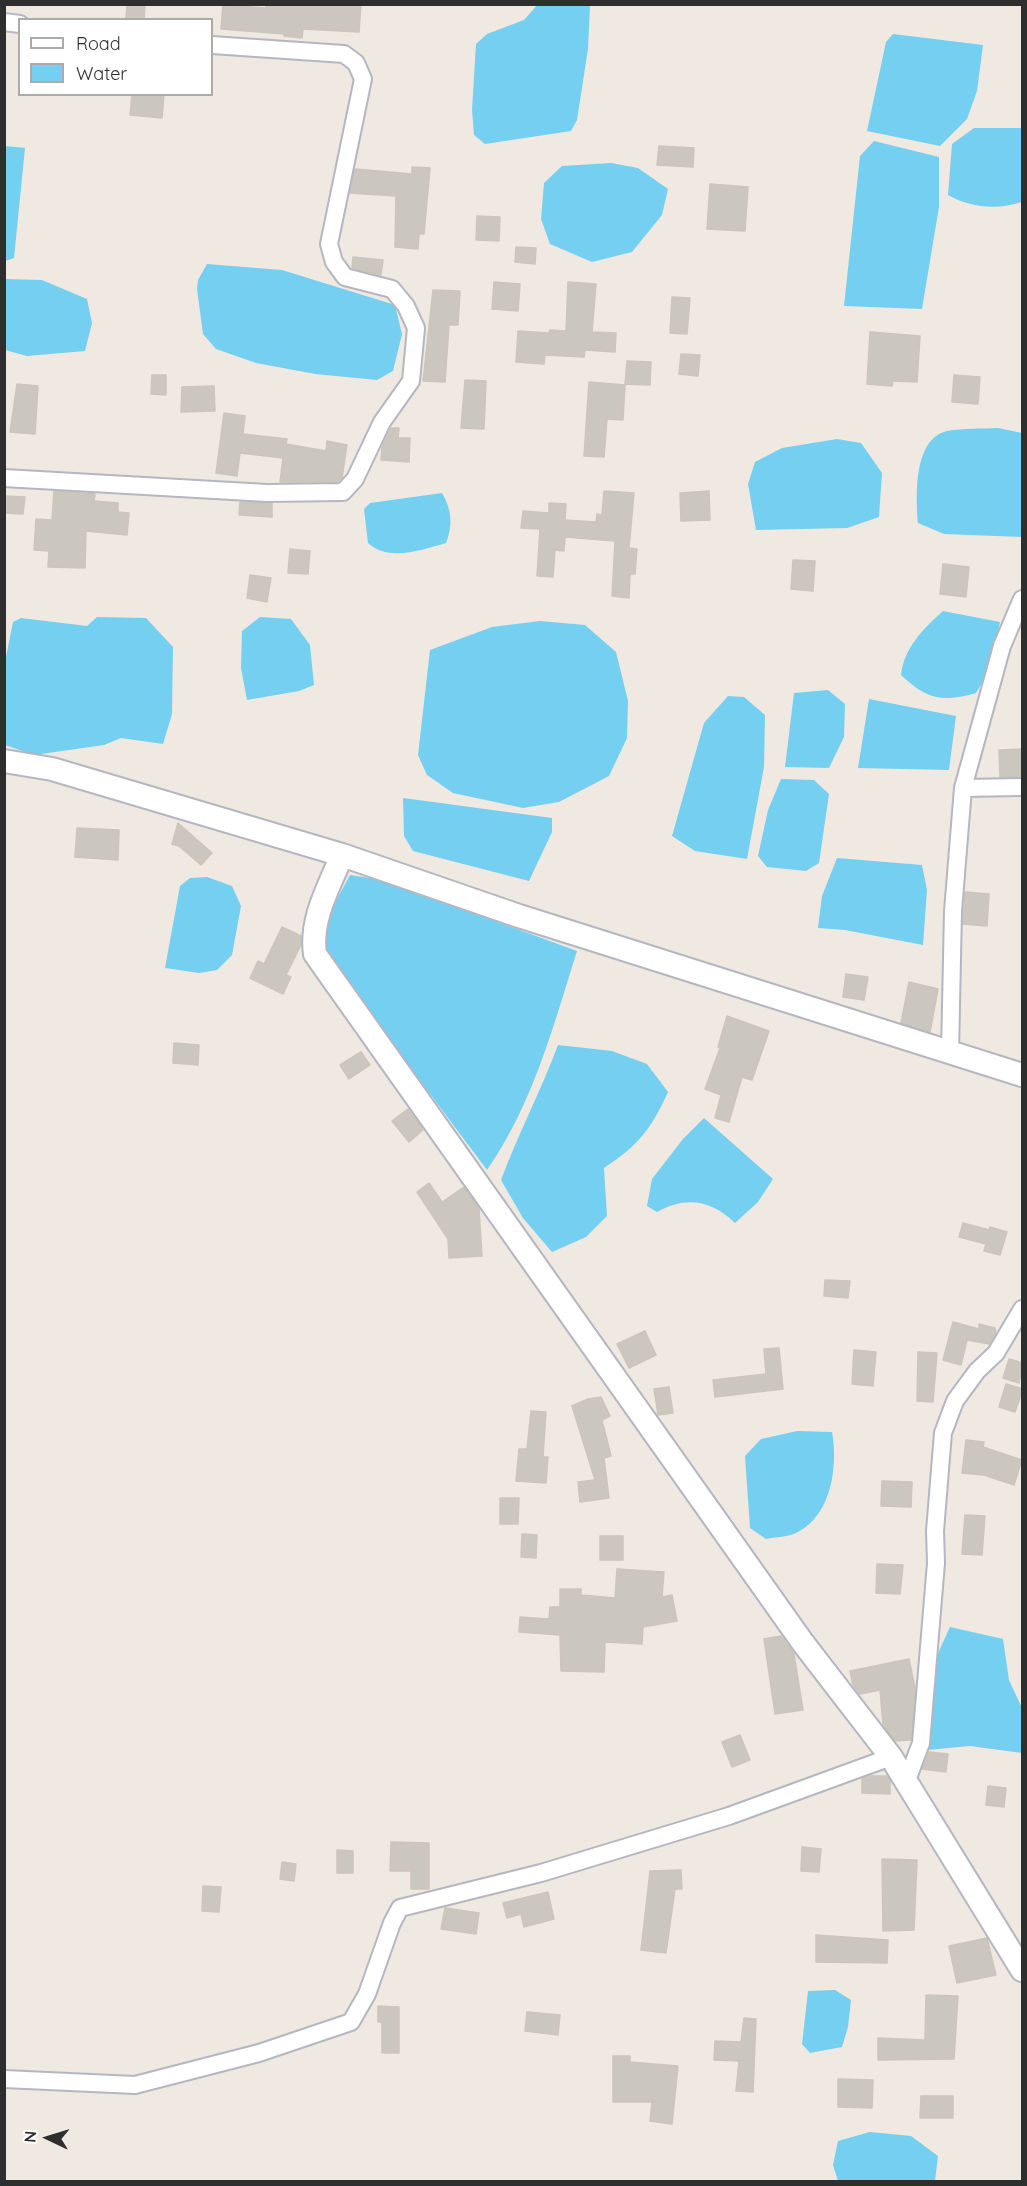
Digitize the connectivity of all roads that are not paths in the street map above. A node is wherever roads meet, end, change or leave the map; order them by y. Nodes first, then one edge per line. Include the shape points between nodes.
1 (213, 45) edge
2 (4, 478) edge
3 (1023, 599) edge
4 (4, 760) edge
5 (1023, 787) edge
6 (963, 788) junction
7 (342, 855) junction
8 (950, 1053) junction
9 (1023, 1075) edge
10 (1023, 1309) edge
11 (891, 1757) junction
12 (906, 1783) junction
13 (1023, 1970) edge
14 (4, 2079) edge

1 - 2 street via 344,54 356,63 363,79 329,244 334,262 345,277 392,289 406,306 416,328 411,381 382,422 355,479 343,492 267,494
3 - 6 street via 1002,646
4 - 7 street via 52,769
5 - 6 street
6 - 8 street via 953,912
7 - 8 street
7 - 11 street via 315,920 315,954 803,1643
8 - 9 street
10 - 12 street via 996,1353 955,1401 943,1433 921,1743
11 - 12 street
11 - 14 street via 729,1816 541,1873 400,1908 367,1994 351,2022 259,2053 135,2085
12 - 13 street

